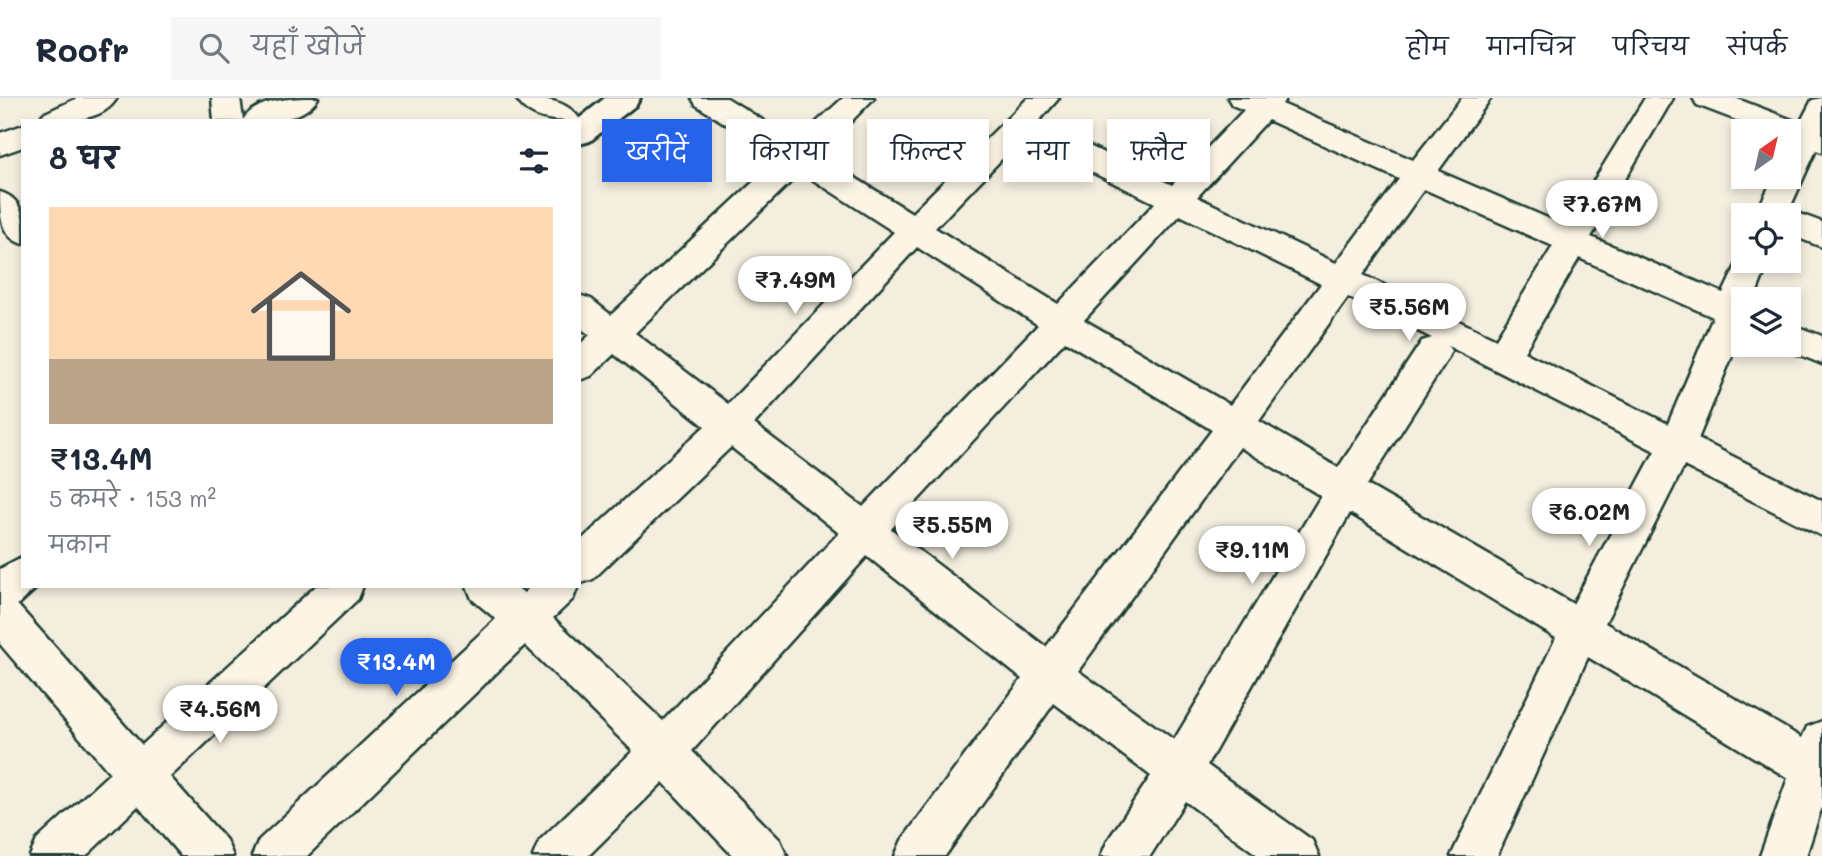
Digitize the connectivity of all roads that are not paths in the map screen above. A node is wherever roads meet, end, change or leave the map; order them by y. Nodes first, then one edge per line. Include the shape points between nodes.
1 (103, 98) edge
2 (226, 98) edge
3 (304, 98) edge
4 (530, 98) edge
5 (625, 98) edge
6 (706, 98) edge
7 (860, 98) edge
8 (1045, 98) edge
9 (1477, 98) edge
10 (1659, 98) edge
11 (1707, 98) edge
12 (1259, 102) edge
13 (1822, 107) edge
14 (57, 119) edge
15 (229, 119) edge
16 (261, 119) edge
17 (562, 119) edge
18 (740, 119) edge
19 (837, 119) edge
20 (1023, 119) edge
21 (581, 126) edge
22 (21, 136) edge
23 (1003, 139) edge
24 (1815, 139) edge
25 (0, 145) edge
26 (1093, 159) edge
27 (1418, 173) junction
28 (769, 182) edge
29 (840, 182) edge
30 (1178, 199) junction
31 (0, 202) edge
32 (1783, 203) edge
33 (1801, 226) edge
34 (915, 229) junction
35 (21, 230) edge
36 (21, 234) edge
37 (1822, 235) edge
38 (1571, 239) junction
39 (0, 244) edge
40 (1341, 280) junction
41 (581, 309) edge
42 (1731, 311) edge
43 (1062, 323) junction
44 (1731, 329) edge
45 (614, 333) junction
46 (1801, 342) edge
47 (1434, 351) dead end
48 (1822, 351) edge
49 (1503, 357) junction
50 (581, 364) edge
51 (731, 424) junction
52 (1237, 425) junction
53 (1677, 445) junction
54 (1344, 491) junction
55 (1822, 519) edge
56 (864, 531) junction
57 (581, 565) edge
58 (21, 577) edge
59 (342, 588) edge
60 (488, 588) edge
61 (557, 588) edge
62 (0, 594) edge
63 (0, 614) edge
64 (526, 618) junction
65 (1579, 632) junction
66 (1048, 674) junction
67 (663, 752) junction
68 (1819, 761) edge
69 (1179, 772) junction
70 (141, 775) junction
71 (53, 856) edge
72 (210, 856) edge
73 (275, 856) edge
74 (556, 856) edge
75 (764, 856) edge
76 (918, 856) edge
77 (1124, 856) edge
78 (1296, 856) edge
79 (1474, 856) edge
80 (1783, 856) edge

1 - 14 street
2 - 15 street
3 - 16 street
4 - 17 street
5 - 21 street
6 - 18 street
7 - 19 street
8 - 20 street
9 - 27 street
10 - 38 street
11 - 24 street
12 - 27 street
12 - 30 street
13 - 24 street
22 - 25 street
23 - 34 street
24 - 32 street
26 - 30 street
27 - 38 street
27 - 40 street
28 - 45 street
29 - 34 street
30 - 40 street
30 - 43 street
31 - 35 street
33 - 37 street
34 - 43 street
34 - 51 street
36 - 39 street
38 - 42 street
38 - 49 street
40 - 49 street
40 - 52 street
41 - 45 street
43 - 52 street
43 - 56 street
44 - 53 street
45 - 50 street
45 - 51 street
46 - 48 street
47 - 54 street
49 - 53 street
51 - 56 street
51 - 57 street
52 - 54 street
52 - 66 street
53 - 55 street
53 - 65 street
54 - 65 street
54 - 69 street
56 - 66 street
56 - 67 street
58 - 62 street
59 - 70 street
60 - 64 street
61 - 64 street
63 - 70 street
64 - 67 street
64 - 73 street
65 - 68 street
65 - 79 street
66 - 69 street
66 - 76 street
67 - 74 street
67 - 75 street
68 - 80 street
69 - 77 street
69 - 78 street
70 - 71 street
70 - 72 street

